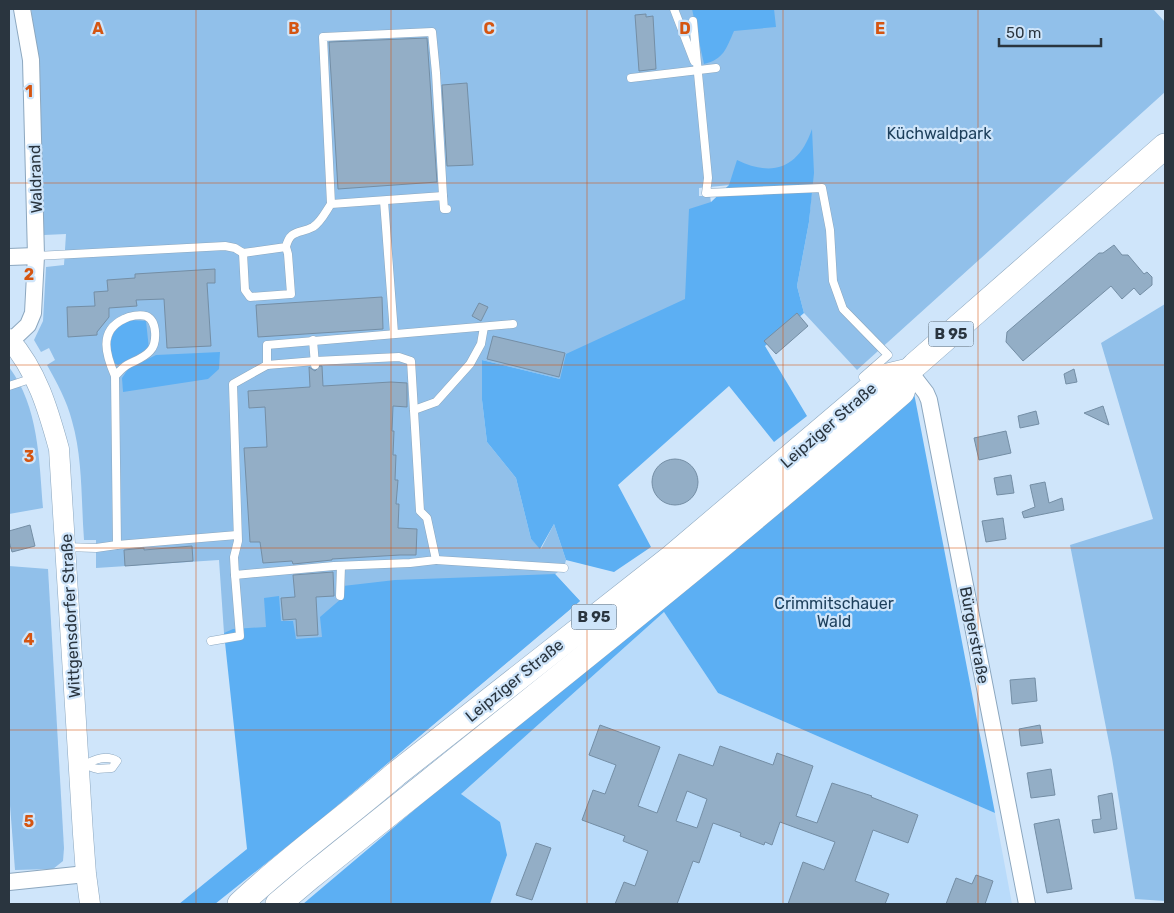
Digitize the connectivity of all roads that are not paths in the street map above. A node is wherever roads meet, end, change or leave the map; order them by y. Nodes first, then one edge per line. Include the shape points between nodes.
1 (22, 9) edge
2 (674, 9) edge
3 (693, 22) dead end
4 (716, 68) dead end
5 (697, 70) junction
6 (631, 78) dead end
7 (1165, 146) edge
8 (443, 196) junction
9 (384, 201) junction
10 (330, 204) junction
11 (447, 209) dead end
12 (286, 247) junction
13 (243, 253) junction
14 (36, 256) junction
15 (9, 257) edge
16 (514, 324) dead end
17 (484, 327) junction
18 (394, 333) junction
19 (10, 340) edge
20 (313, 340) junction
21 (315, 363) junction
22 (266, 365) junction
23 (909, 371) junction
24 (115, 376) junction
25 (863, 377) dead end
26 (34, 378) junction
27 (9, 386) edge
28 (414, 410) junction
29 (237, 534) junction
30 (117, 545) junction
31 (66, 547) junction
32 (436, 560) junction
33 (341, 566) junction
34 (564, 568) dead end
35 (235, 574) junction
36 (340, 596) dead end
37 (212, 641) dead end
38 (86, 874) junction
39 (9, 882) edge
40 (90, 904) edge
41 (240, 904) edge
42 (278, 904) edge
43 (1027, 904) edge

1 - 14 street, Waldrand via 30,60
2 - 5 lane
3 - 5 lane
4 - 5 lane
5 - 6 lane
5 - 25 lane via 708,178 706,193 822,188 830,230 833,281 843,309 888,355
7 - 23 main road, Leipziger Straße / B 95
8 - 9 lane
8 - 10 lane via 432,32 322,37
8 - 11 lane via 444,210
9 - 10 lane
9 - 18 lane
10 - 12 lane via 315,226 291,235
12 - 13 lane
12 - 13 lane via 292,294 250,297 245,290
13 - 14 lane via 225,246
14 - 15 street
14 - 19 street, Waldrand via 34,314 28,325
16 - 17 lane
17 - 18 lane
17 - 28 lane via 481,344 470,364 436,402
18 - 20 lane
19 - 26 street, Wittgensdorfer Straße
20 - 21 lane
20 - 22 lane via 267,345
21 - 22 lane
21 - 28 lane via 399,356 411,360
22 - 29 lane via 233,384
23 - 41 main road, Leipziger Straße / B 95 via 884,377 672,557 396,774
23 - 42 main road, Leipziger Straße / B 95 via 902,392 767,509
23 - 43 street, Bürgerstraße via 929,400
24 - 24 lane via 151,350 155,335 149,317 127,317 116,322 106,337 107,358
24 - 30 lane
26 - 27 lane
26 - 31 street, Wittgensdorfer Straße via 47,406 59,449
28 - 32 lane via 420,511 426,518
29 - 30 lane
29 - 35 lane
30 - 31 lane
31 - 38 street, Wittgensdorfer Straße via 83,764
32 - 33 lane
32 - 34 lane
33 - 35 lane
33 - 36 lane
35 - 37 lane via 240,636
38 - 39 street
38 - 40 street, Wittgensdorfer Straße

